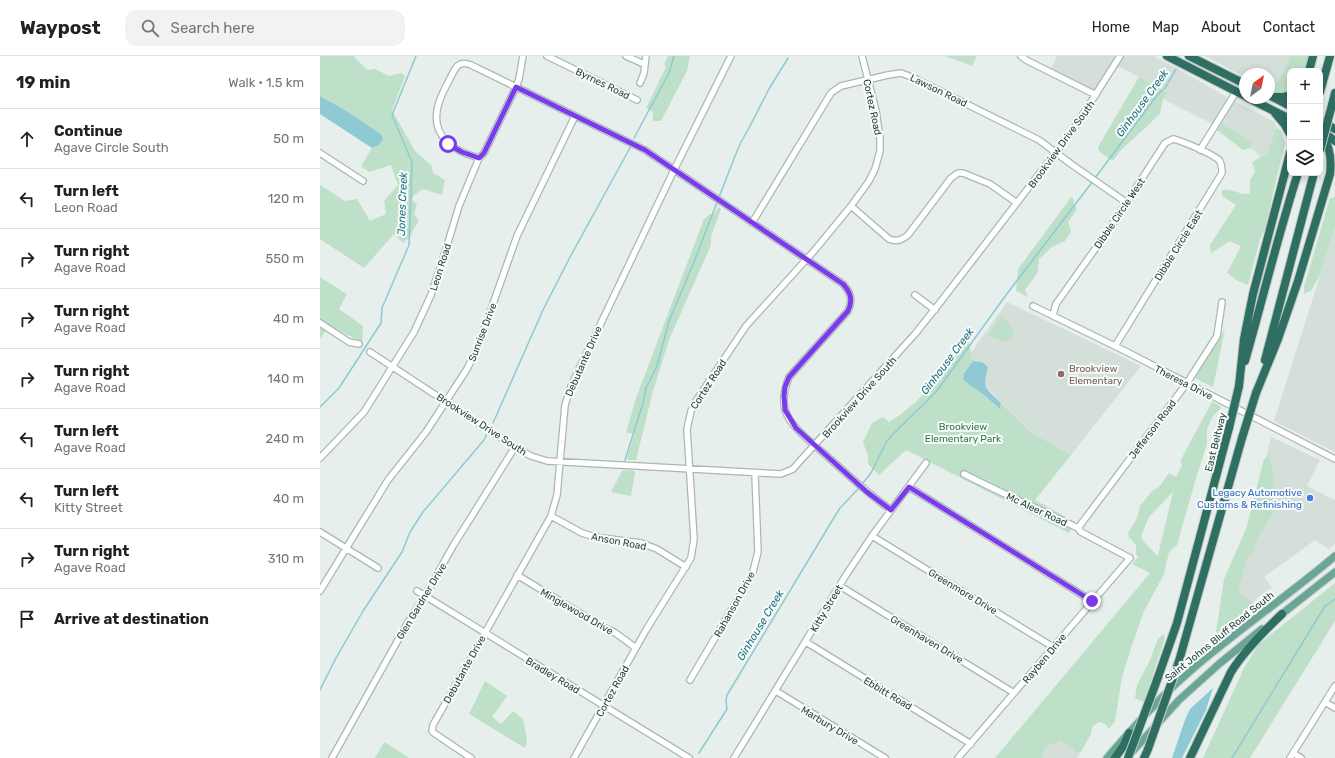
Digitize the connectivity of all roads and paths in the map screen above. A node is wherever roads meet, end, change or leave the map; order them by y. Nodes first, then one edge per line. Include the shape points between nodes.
1 (523, 56) edge
2 (547, 56) edge
3 (626, 56) edge
4 (646, 56) edge
5 (731, 56) edge
6 (862, 56) edge
7 (1021, 56) edge
8 (1120, 56) edge
9 (1167, 56) edge
10 (1189, 56) edge
11 (1313, 56) edge
12 (1330, 56) edge
13 (644, 64) junction
14 (1309, 68) edge
15 (868, 80) junction
16 (1239, 81) edge
17 (1323, 81) edge
18 (640, 83) dead end
19 (516, 87) junction
20 (1236, 92) junction
21 (1239, 93) edge
22 (1335, 94) edge
23 (1096, 95) junction
24 (1275, 96) edge
25 (1287, 96) edge
26 (1275, 98) edge
27 (637, 100) dead end
28 (1260, 104) edge
29 (1287, 104) edge
30 (1273, 111) junction
31 (575, 116) junction
32 (1335, 116) edge
33 (1287, 118) edge
34 (1323, 126) edge
35 (1323, 128) edge
36 (1287, 129) edge
37 (1335, 129) edge
38 (1323, 130) edge
39 (1323, 133) edge
40 (1323, 140) edge
41 (1335, 142) edge
42 (1200, 150) junction
43 (1056, 152) junction
44 (320, 153) edge
45 (479, 158) junction
46 (1287, 164) edge
47 (674, 170) junction
48 (1332, 171) edge
49 (1297, 176) edge
50 (1313, 176) edge
51 (364, 181) dead end
52 (1017, 203) junction
53 (1127, 203) junction
54 (851, 206) junction
55 (752, 222) junction
56 (805, 260) junction
57 (915, 295) dead end
58 (1222, 302) dead end
59 (1033, 306) dead end
60 (935, 310) junction
61 (1053, 315) junction
62 (320, 323) edge
63 (359, 344) dead end
64 (1115, 346) junction
65 (370, 352) dead end
66 (394, 366) junction
67 (1188, 383) junction
68 (1238, 386) junction
69 (1256, 393) junction
70 (447, 402) junction
71 (815, 445) junction
72 (515, 447) junction
73 (320, 458) edge
74 (1335, 459) edge
75 (560, 461) junction
76 (926, 463) dead end
77 (689, 470) junction
78 (755, 474) junction
79 (964, 474) dead end
80 (909, 487) junction
81 (891, 510) junction
82 (551, 516) junction
83 (1078, 528) junction
84 (320, 532) edge
85 (872, 536) junction
86 (346, 548) junction
87 (1335, 556) edge
88 (1130, 558) joint
89 (686, 567) junction
90 (378, 568) dead end
91 (1335, 572) edge
92 (517, 575) junction
93 (840, 586) junction
94 (320, 591) edge
95 (417, 591) dead end
96 (425, 596) junction
97 (1092, 601) junction
98 (1282, 614) junction
99 (484, 632) junction
100 (806, 642) junction
101 (1053, 647) junction
102 (636, 648) junction
103 (690, 680) dead end
104 (1335, 686) edge
105 (776, 691) junction
106 (1014, 693) junction
107 (1325, 702) junction
108 (604, 706) junction
109 (1335, 708) edge
110 (1129, 733) junction
111 (971, 744) junction
112 (1291, 755) edge
113 (332, 758) edge
114 (471, 758) edge
115 (574, 758) edge
116 (689, 758) edge
117 (734, 758) edge
118 (885, 758) edge
119 (958, 758) edge
120 (1107, 758) edge
121 (1115, 758) edge
122 (1127, 758) edge
123 (1144, 758) edge
124 (1190, 758) edge
125 (1301, 758) edge

1 - 19 street, Leon Road
2 - 27 street, Byrnes Road
3 - 13 street
4 - 13 street
5 - 47 street, Debutante Drive
6 - 15 street, Cortez Road
7 - 23 street
8 - 23 street, Brookview Drive South
9 - 20 highway
10 - 16 highway
11 - 14 highway
12 - 17 highway
13 - 18 street
15 - 43 street, Lawson Road via 906,74 1019,129
15 - 54 street, Cortez Road via 878,123 880,151 869,181
15 - 55 street, Lawson Road via 841,86 831,93
19 - 31 street
19 - 45 street, Leon Road via 484,153
19 - 45 street via 465,63 458,65 441,97 437,122 443,137 452,147
20 - 21 highway
20 - 42 street
22 - 40 highway, bridge
23 - 43 street, Brookview Drive South
24 - 25 highway
26 - 29 highway
28 - 30 highway
30 - 33 highway
30 - 36 highway
31 - 47 street via 645,150
31 - 70 street, Sunrise Drive via 517,236 477,349
32 - 34 highway
35 - 37 highway
38 - 41 highway
39 - 48 highway
42 - 53 street, Dibble Circle West via 1173,139 1165,143
42 - 64 street, Dibble Circle East via 1219,160 1222,173
43 - 52 street, Brookview Drive South
43 - 53 street, Lawson Road
44 - 51 street
45 - 66 street, Leon Road via 459,206 431,295 414,332
46 - 68 highway via 1252,294
47 - 55 street
47 - 75 street, Debutante Drive via 570,386 564,405
48 - 69 highway via 1298,281
49 - 68 highway, East Beltway via 1280,229 1264,297
50 - 69 highway
52 - 54 street via 990,184 958,173 951,178 908,235 897,241 889,239
52 - 60 street, Brookview Drive South
53 - 61 street, Dibble Circle West via 1056,304
54 - 56 street, Cortez Road
55 - 56 street
56 - 71 street via 843,284 851,296 848,311 793,372 785,387 785,410 796,428
56 - 77 street, Cortez Road via 746,326 690,411
57 - 60 street
58 - 67 street, Jefferson Road via 1217,336
59 - 61 street, Theresa Drive
60 - 71 street, Brookview Drive South
61 - 64 street, Theresa Drive
62 - 63 street via 349,342
64 - 67 street, Theresa Drive
65 - 66 street, Brookview Drive South
66 - 70 street, Brookview Drive South
66 - 73 street, Leon Road via 364,412
67 - 74 street, Theresa Drive
67 - 83 street, Jefferson Road
68 - 122 highway, East Beltway, bridge via 1177,623
69 - 123 highway, bridge via 1179,661
70 - 72 street, Brookview Drive South
70 - 86 street, Sunrise Drive via 388,480
71 - 78 street, Brookview Drive South via 789,471 781,474
71 - 81 street
72 - 75 street, Brookview Drive South via 540,459
72 - 96 street, Glen Gardner Drive
75 - 77 street, Brookview Drive South
75 - 82 street, Debutante Drive via 557,495
76 - 80 street, Kitty Street
77 - 78 street, Brookview Drive South
77 - 89 street, Cortez Road via 693,548
78 - 103 street, Rahanson Drive via 758,552 752,575
79 - 83 street, Mc Aleer Road
80 - 81 street, Kitty Street
80 - 97 street
81 - 85 street, Kitty Street
82 - 89 street, Anson Road via 582,533 652,547
82 - 92 street, Debutante Drive
83 - 88 street, Mc Aleer Road
84 - 86 street
85 - 93 street, Kitty Street
85 - 101 street, Greenmore Drive
86 - 90 street
86 - 94 street, Sunrise Drive
87 - 110 main road, Saint Johns Bluff Road South via 1189,672
88 - 97 street, Rayben Drive
89 - 102 street, Cortez Road
91 - 98 main road
92 - 99 street, Debutante Drive
92 - 102 street, Minglewood Drive via 614,632
93 - 100 street, Kitty Street
93 - 106 street, Greenhaven Drive
95 - 96 street, Bradley Road
96 - 99 street, Bradley Road
96 - 113 street, Glen Gardner Drive
97 - 101 street, Rayben Drive
98 - 122 main road via 1179,700
98 - 124 highway via 1257,638 1231,672
99 - 108 street, Bradley Road
99 - 114 street, Debutante Drive via 432,731
100 - 105 street, Kitty Street
100 - 111 street, Ebbitt Road
101 - 106 street, Rayben Drive
102 - 108 street, Cortez Road
104 - 107 street
105 - 117 street, Kitty Street
105 - 118 street, Marbury Drive
106 - 111 street, Rayben Drive
107 - 109 street
107 - 112 street
108 - 115 street, Cortez Road
108 - 116 street, Bradley Road
110 - 120 main road, Saint Johns Bluff Road South
110 - 121 highway
111 - 119 street, Rayben Drive
112 - 125 street

